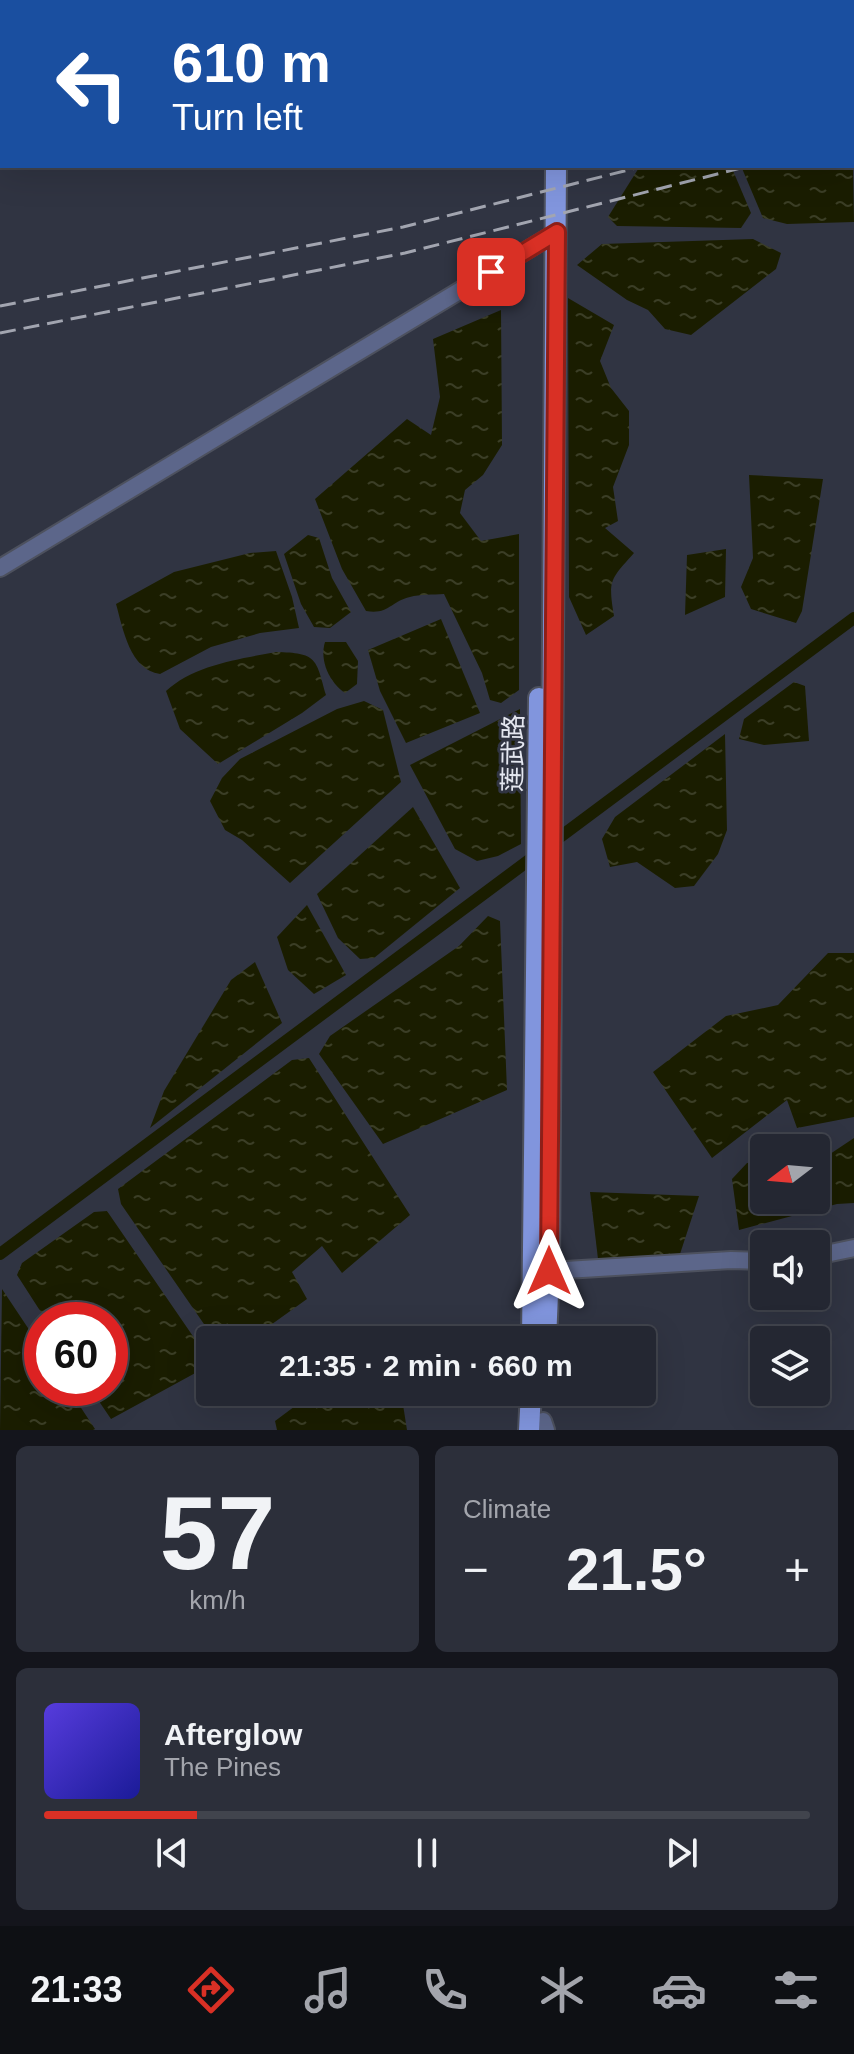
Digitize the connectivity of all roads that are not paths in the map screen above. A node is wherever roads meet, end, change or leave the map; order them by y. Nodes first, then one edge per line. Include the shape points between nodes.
1 (545, 168) edge
2 (556, 168) edge
3 (551, 235) junction
4 (0, 568) edge
5 (854, 1248) edge
6 (830, 1253) edge
7 (750, 1261) edge
8 (549, 1271) junction
9 (532, 1326) edge
10 (547, 1326) edge
11 (534, 1406) edge
12 (542, 1406) edge
13 (540, 1428) edge

1 - 3 main road, 莲武路
2 - 3 main road, 莲武路
3 - 4 street
3 - 8 main road, 莲武路
3 - 9 main road, 莲武路
5 - 6 street
7 - 8 street
8 - 10 main road, 莲武路
11 - 13 main road
12 - 13 main road

